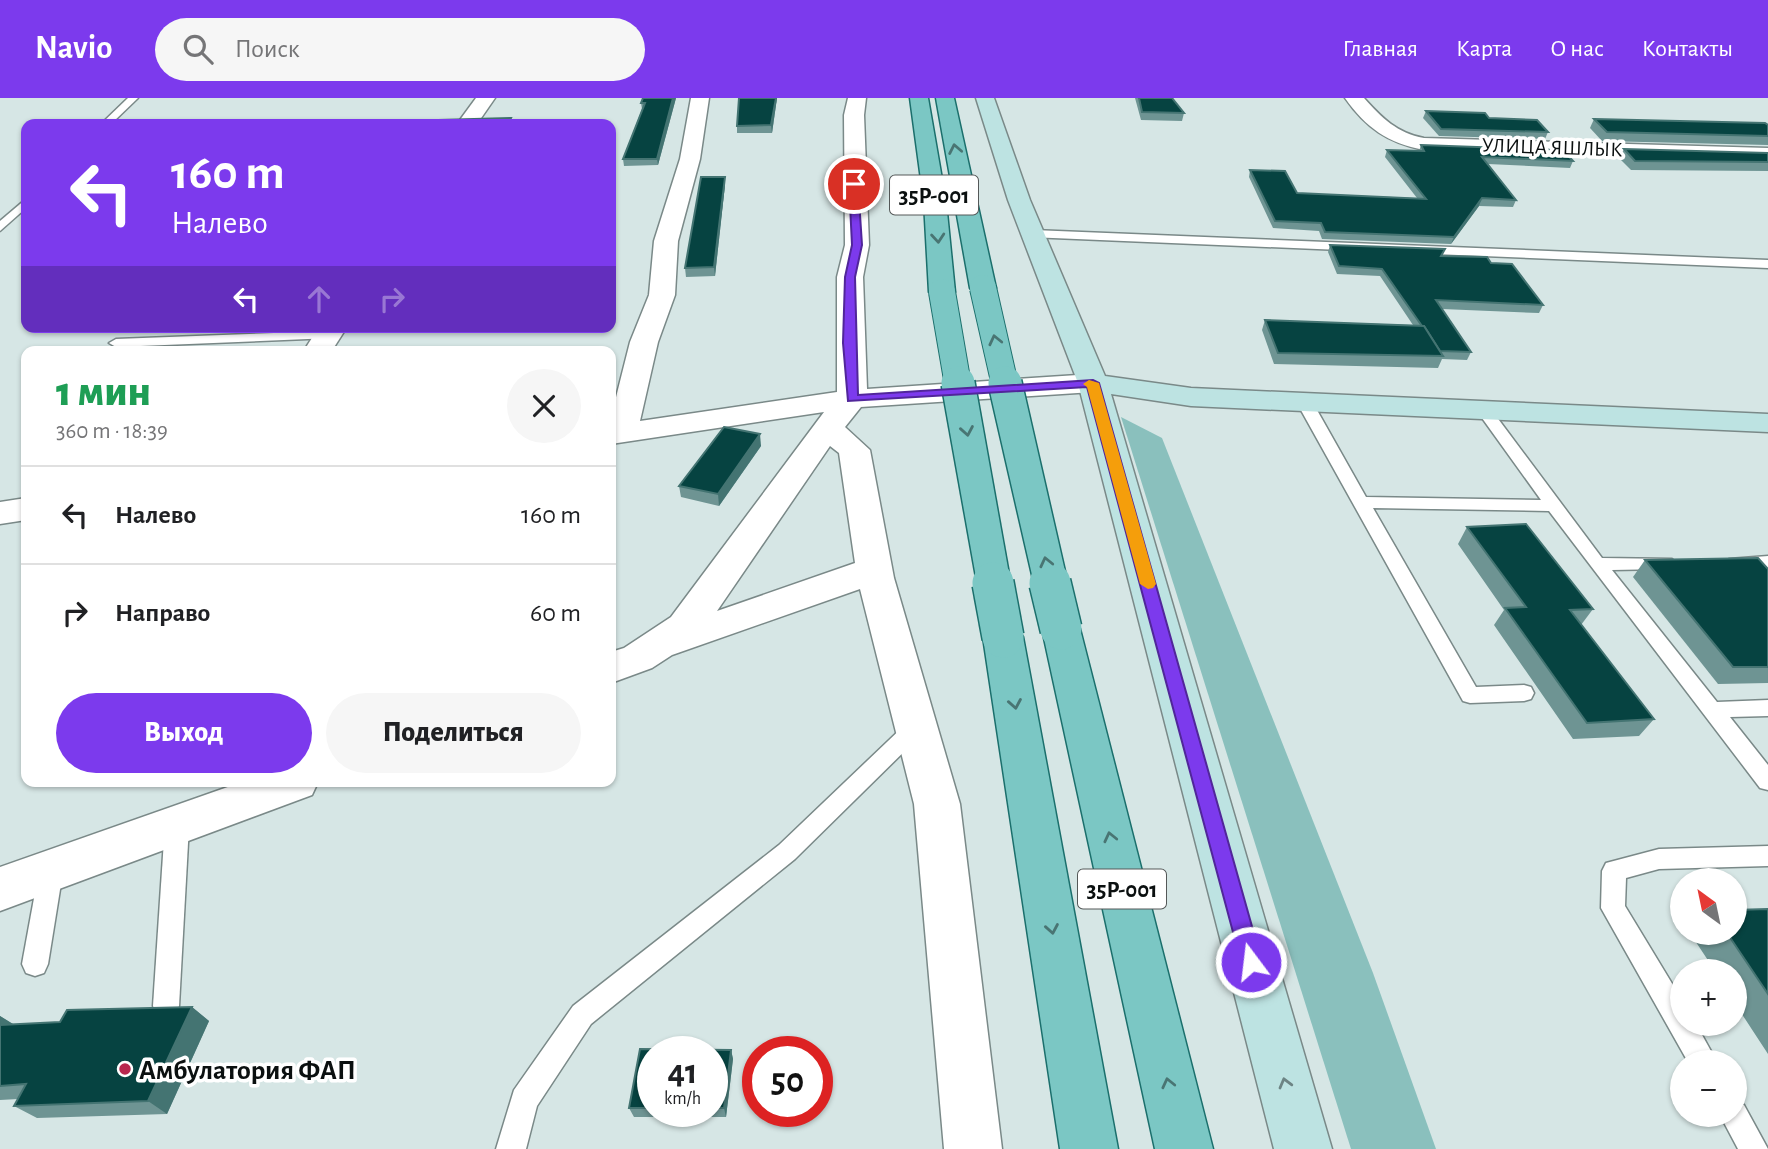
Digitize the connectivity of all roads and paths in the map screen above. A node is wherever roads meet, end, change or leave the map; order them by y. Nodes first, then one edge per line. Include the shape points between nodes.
1 (133, 98) edge
2 (486, 98) edge
3 (700, 98) edge
4 (857, 98) edge
5 (919, 98) edge
6 (945, 98) edge
7 (985, 98) edge
8 (1354, 98) edge
9 (111, 119) edge
10 (471, 119) edge
11 (1768, 154) edge
12 (21, 207) edge
13 (0, 227) edge
14 (1033, 234) junction
15 (1768, 264) edge
16 (326, 338) edge
17 (116, 343) dead end
18 (1093, 383) junction
19 (1305, 403) junction
20 (1485, 411) junction
21 (840, 413) junction
22 (1768, 423) edge
23 (616, 435) edge
24 (1362, 502) junction
25 (1554, 506) junction
26 (21, 510) edge
27 (0, 513) edge
28 (1768, 562) edge
29 (1689, 563) edge
30 (1716, 563) edge
31 (1597, 564) junction
32 (874, 570) junction
33 (663, 644) junction
34 (616, 666) edge
35 (1524, 693) dead end
36 (1768, 708) edge
37 (1712, 710) junction
38 (916, 727) junction
39 (1768, 781) edge
40 (282, 787) edge
41 (177, 825) junction
42 (1768, 856) edge
43 (51, 871) junction
44 (0, 889) edge
45 (35, 964) dead end
46 (166, 1006) edge
47 (1696, 1050) edge
48 (1741, 1127) edge
49 (511, 1149) edge
50 (973, 1149) edge
51 (1089, 1149) edge
52 (1184, 1149) edge
53 (1303, 1149) edge
54 (1754, 1149) edge

1 - 9 lane
2 - 10 street
3 - 23 street via 690,159 666,241 662,295
4 - 21 street via 857,245 850,277
5 -> 51 main road, 35Р-001, bridge via 935,202 942,292
52 -> 6 main road, 35Р-001, bridge via 983,288
7 - 14 main road
8 - 11 street, УЛИЦА ЯШЛЫК via 1381,130 1398,140 1424,144
12 - 13 lane
14 - 15 lane
14 - 18 main road
16 - 17 lane
18 - 19 main road via 1191,397
18 - 21 street
53 -> 18 main road
19 - 20 main road
19 - 24 lane
20 - 22 main road
20 - 25 lane
21 - 23 street
21 - 32 street via 854,450
21 - 33 street via 685,628
24 - 25 lane
24 - 35 lane via 1470,695
25 - 31 lane
26 - 27 street
28 - 30 lane
29 - 31 lane
31 - 37 lane
32 - 33 street
32 - 38 street
33 - 34 street
36 - 37 lane
37 - 39 lane
38 - 49 lane via 788,852 582,1015 524,1100
38 - 50 street via 937,804
40 - 41 street
41 - 43 street
41 - 46 lane
42 - 47 lane via 1659,859 1614,871 1613,908
43 - 44 street
43 - 45 lane
48 - 54 lane

